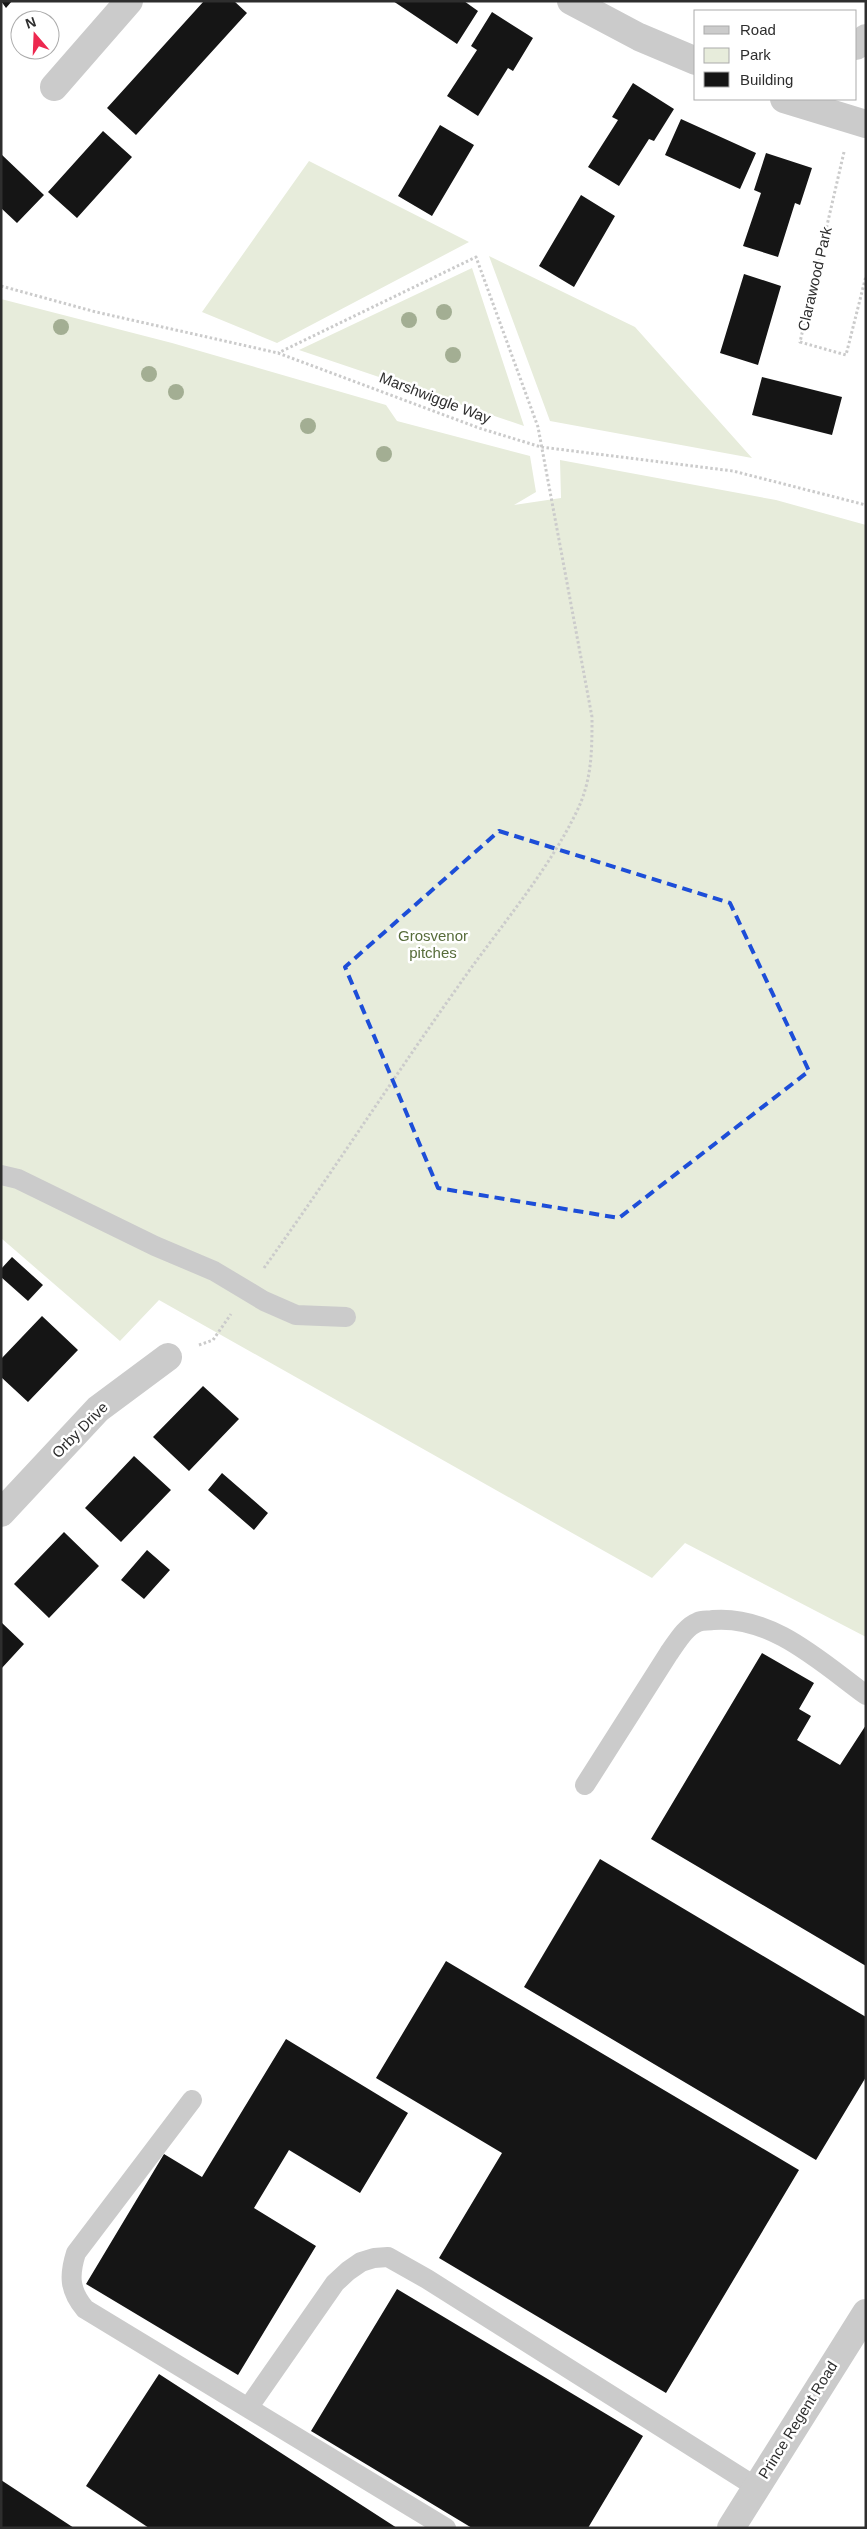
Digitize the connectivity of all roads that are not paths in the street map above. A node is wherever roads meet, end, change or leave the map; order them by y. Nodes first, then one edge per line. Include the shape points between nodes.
1 (128, 1) edge
2 (571, 1) edge
3 (694, 60) edge
4 (54, 87) dead end
5 (791, 100) edge
6 (858, 122) edge
7 (1, 1174) edge
8 (346, 1317) dead end
9 (168, 1357) road end
10 (1, 1512) edge
11 (866, 1695) edge
12 (585, 1785) dead end
13 (192, 2100) dead end
14 (866, 2313) edge
15 (248, 2408) junction
16 (756, 2487) junction
17 (446, 2528) edge
18 (731, 2528) edge

1 - 4 street
2 - 3 street via 640,37
5 - 6 street
7 - 8 lane via 214,1271 264,1302 296,1315
9 - 10 street, Orby Drive via 98,1409
11 - 12 lane via 796,1644 745,1622 723,1619 698,1622 683,1634 669,1653
13 - 15 lane via 76,2253 70,2271 71,2284 84,2309
14 - 16 street, Prince Regent Road
15 - 16 lane via 335,2283 361,2262 388,2257
15 - 17 lane
16 - 18 street, Prince Regent Road

